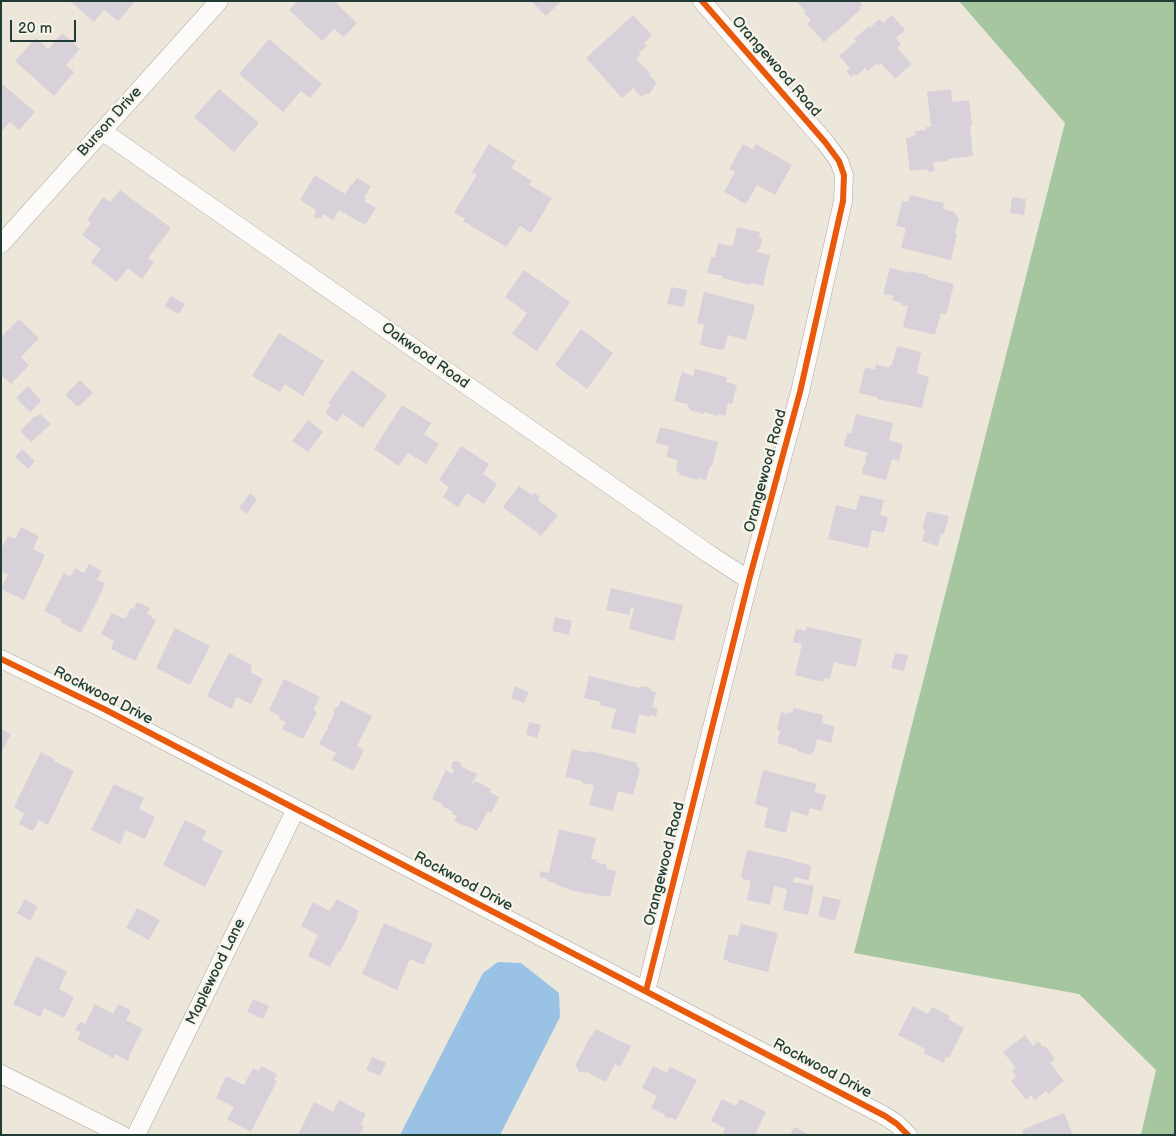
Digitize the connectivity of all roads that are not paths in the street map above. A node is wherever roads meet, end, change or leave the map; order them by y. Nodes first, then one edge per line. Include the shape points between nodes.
1 (218, 1) edge
2 (702, 1) edge
3 (102, 131) junction
4 (1, 244) edge
5 (749, 580) junction
6 (1, 660) edge
7 (296, 809) junction
8 (646, 991) junction
9 (1, 1074) edge
10 (122, 1135) edge
11 (136, 1135) edge
12 (908, 1135) edge

1 - 3 street, Burson Drive
2 - 5 street, Orangewood Road via 825,142 839,161 844,175 843,201 800,392
3 - 4 street, Burson Drive
3 - 5 street, Oakwood Road
5 - 8 street, Orangewood Road
6 - 7 street, Rockwood Drive via 104,709
7 - 8 street, Rockwood Drive
7 - 11 street, Maplewood Lane
8 - 12 street, Rockwood Drive via 885,1116
9 - 10 street

